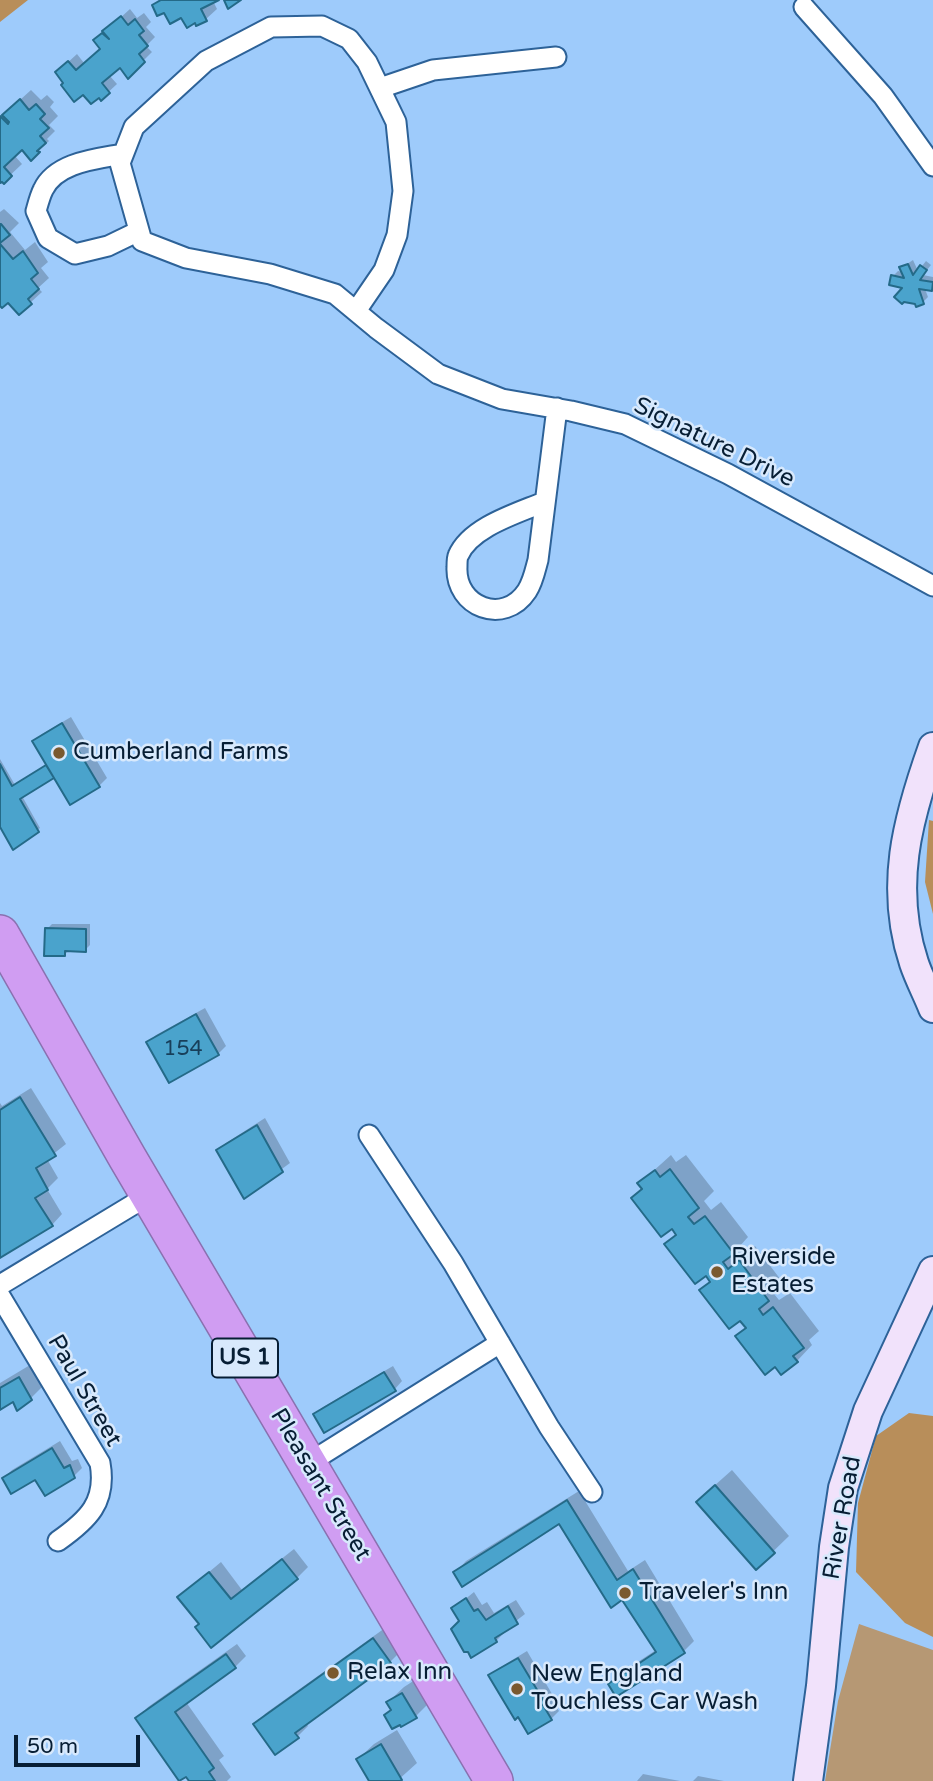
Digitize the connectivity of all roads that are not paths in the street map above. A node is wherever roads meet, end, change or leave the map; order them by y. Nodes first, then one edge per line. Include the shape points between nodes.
1 (785, 0) edge
2 (803, 3) edge
3 (556, 57) dead end
4 (380, 88) junction
5 (123, 154) junction
6 (933, 166) edge
7 (139, 231) junction
8 (356, 311) junction
9 (557, 408) junction
10 (544, 502) junction
11 (933, 586) edge
12 (933, 747) edge
13 (0, 934) edge
14 (933, 1008) edge
15 (369, 1135) dead end
16 (149, 1195) junction
17 (933, 1271) edge
18 (0, 1285) edge
19 (0, 1296) edge
20 (500, 1343) junction
21 (307, 1464) junction
22 (592, 1492) dead end
23 (58, 1541) dead end
24 (494, 1781) edge
25 (808, 1781) edge

1 - 2 street
2 - 6 street via 883,96
3 - 4 street via 433,70
4 - 5 street via 349,40 322,26 271,27 206,61 134,127
4 - 8 street via 396,122 403,191 397,235 384,270
5 - 7 street via 120,163
5 - 7 street via 85,161 57,173 44,187 36,211 48,238 75,254 108,246
7 - 8 street, Signature Drive via 142,241 186,258 270,274 323,290
8 - 9 street, Signature Drive via 438,374 502,399
9 - 10 street
9 - 11 street, Signature Drive via 625,424 728,474
10 - 10 street via 538,560 526,593 499,610 481,608 465,596 456,581 458,557 494,523
12 - 14 street via 907,831 901,883 914,963
13 - 16 highway, Pleasant Street / US 1
15 - 20 street
16 - 18 street
16 - 21 highway, Pleasant Street / US 1
17 - 25 street, River Road via 868,1411 844,1488
19 - 23 street, Paul Street via 100,1463 100,1494 92,1511
20 - 21 street
20 - 22 street
21 - 24 highway, Pleasant Street / US 1

